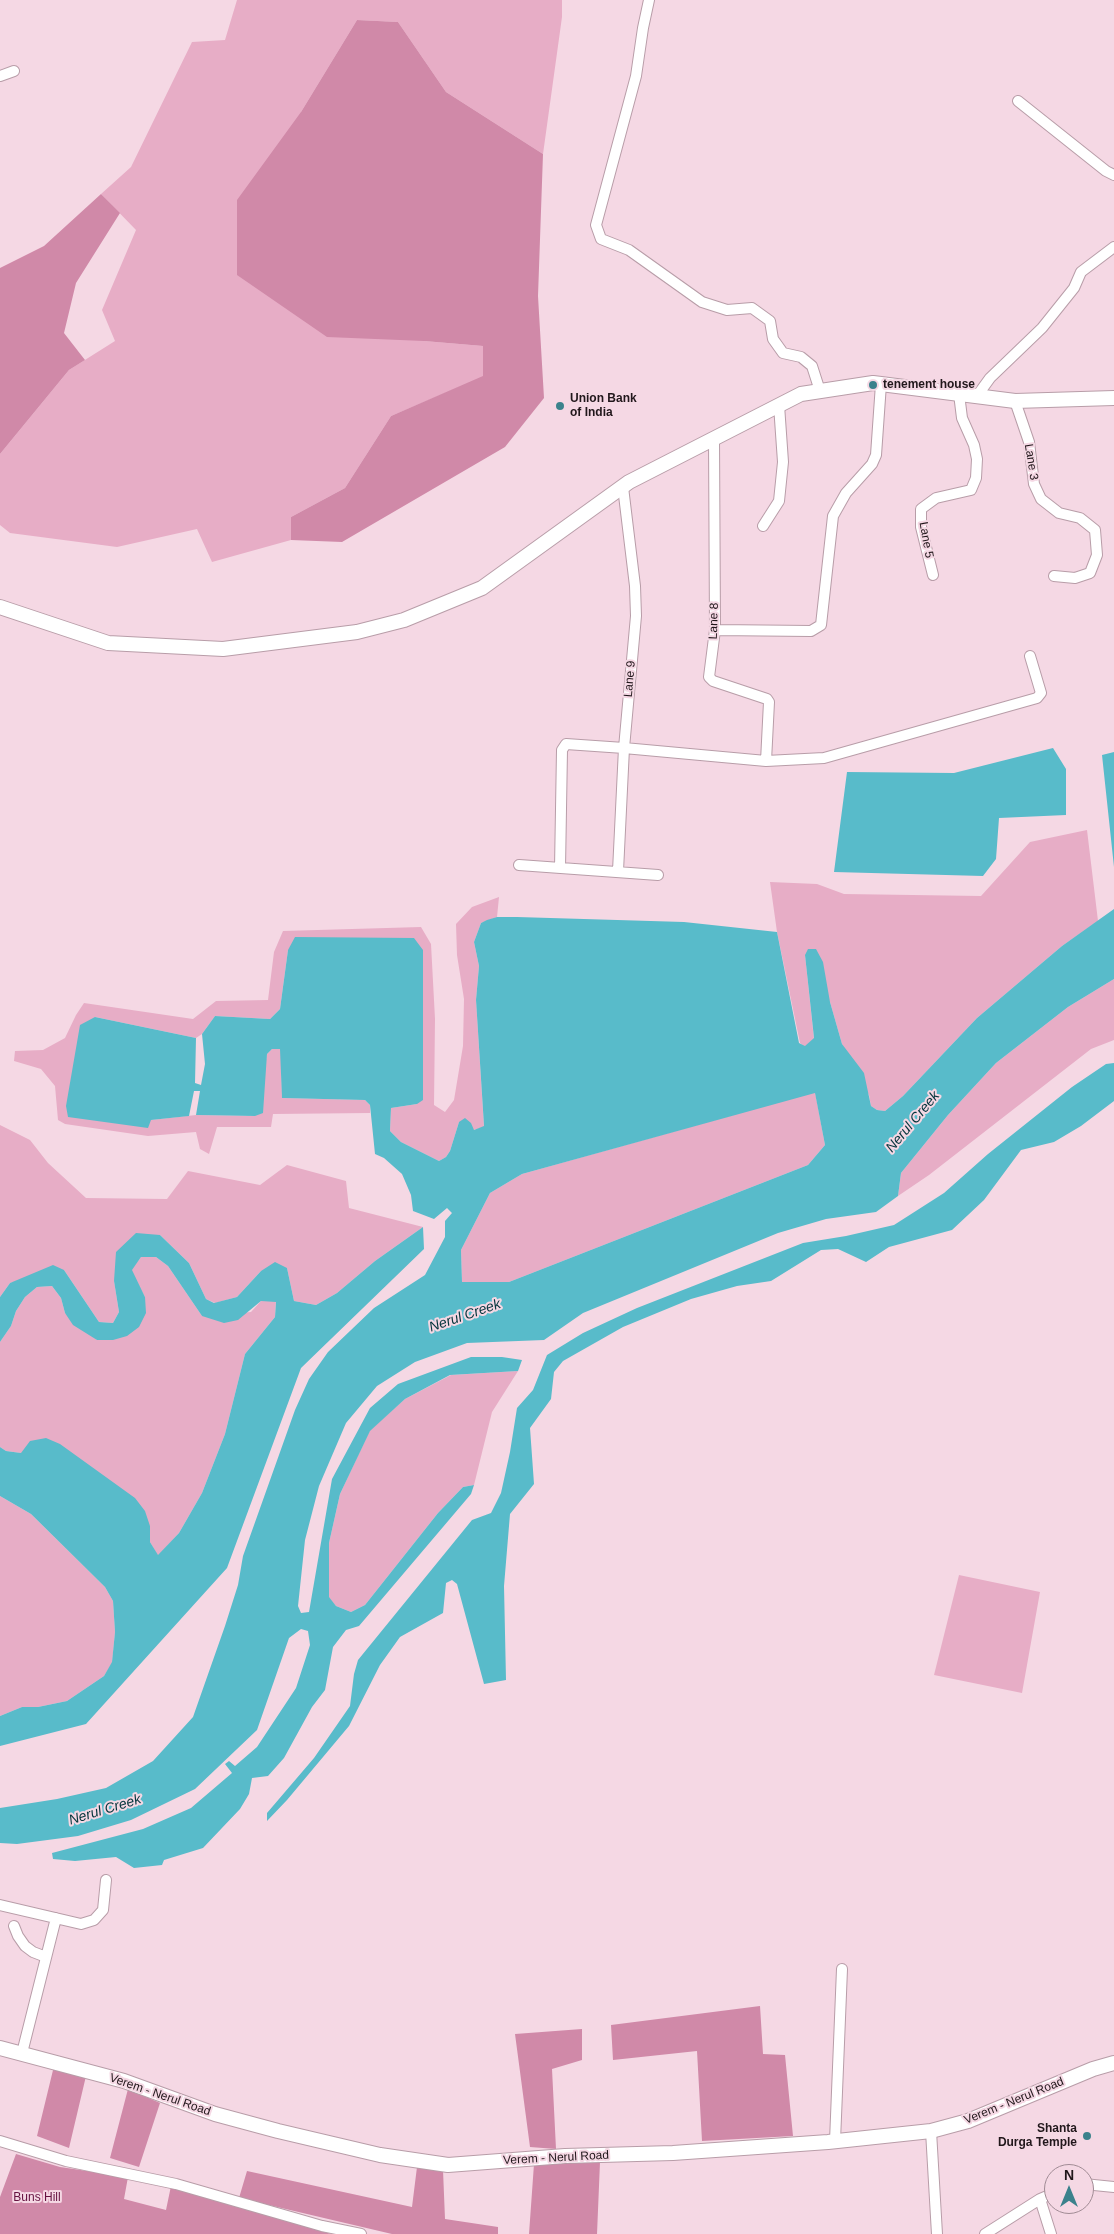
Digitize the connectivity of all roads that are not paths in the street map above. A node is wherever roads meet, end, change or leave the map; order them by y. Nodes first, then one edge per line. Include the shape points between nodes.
1 (649, 0) edge
2 (14, 71) dead end
3 (0, 76) edge
4 (1018, 101) dead end
5 (1114, 175) edge
6 (1114, 247) edge
7 (881, 384) junction
8 (820, 391) junction
9 (959, 394) junction
10 (977, 396) junction
11 (1114, 398) edge
12 (1015, 401) junction
13 (780, 405) junction
14 (714, 438) junction
15 (623, 487) junction
16 (763, 526) dead end
17 (933, 575) dead end
18 (1054, 576) dead end
19 (0, 607) edge
20 (715, 630) junction
21 (1030, 656) dead end
22 (624, 748) junction
23 (766, 761) junction
24 (519, 865) dead end
25 (560, 868) junction
26 (618, 871) junction
27 (658, 875) dead end
28 (106, 1880) dead end
29 (0, 1905) edge
30 (56, 1918) junction
31 (14, 1926) dead end
32 (46, 1957) junction
33 (842, 1969) dead end
34 (0, 2048) edge
35 (22, 2053) junction
36 (1114, 2063) edge
37 (931, 2131) junction
38 (0, 2141) edge
39 (835, 2141) junction
40 (1094, 2185) edge
41 (1114, 2187) edge
42 (1044, 2197) edge
43 (1040, 2199) junction
44 (361, 2234) edge
45 (937, 2234) edge
46 (985, 2234) edge
47 (1051, 2234) edge

1 - 8 street via 636,76 596,225 601,239 629,250 702,302 727,310 752,308 758,312 770,321 773,339 783,353 801,357 812,366
2 - 3 street
4 - 5 street
6 - 10 street via 1081,272 1074,288 1042,328 990,378
7 - 8 main road
7 - 9 main road
7 - 20 street via 876,455 872,464 846,492 833,516 821,624 812,631
8 - 13 main road via 801,394
9 - 10 main road
9 - 17 street, Lane 5 via 962,418 977,459 976,478 971,490 936,498 921,509 921,527
10 - 12 main road
11 - 12 main road
12 - 18 street, Lane 3 via 1029,442 1034,484 1041,499 1059,513 1080,518 1096,530 1097,555 1090,573 1075,578
13 - 14 main road
13 - 16 street via 783,462 779,501
14 - 15 main road
14 - 20 street, Lane 8
15 - 19 main road via 482,588 404,620 357,632 222,649 108,643
15 - 22 street, Lane 9 via 636,616
20 - 23 street, Lane 8 via 709,678 766,698 769,702
21 - 23 street via 1041,693 1037,698 839,755
22 - 23 street
22 - 25 street via 563,746
22 - 26 street, Lane 9
24 - 25 street
25 - 26 street
26 - 27 street
28 - 30 street via 103,1910 94,1920 81,1924
29 - 30 street
30 - 32 street
31 - 32 street via 25,1946
32 - 35 street
33 - 39 street
34 - 35 main road, Verem - Nerul Road
35 - 39 main road, Verem - Nerul Road via 124,2081 232,2119 380,2154 448,2166
36 - 37 main road, Verem - Nerul Road via 968,2121
37 - 39 main road, Verem - Nerul Road
37 - 45 street
38 - 44 street via 66,2161 176,2184
40 - 41 street
42 - 43 street
43 - 46 street
43 - 47 street

